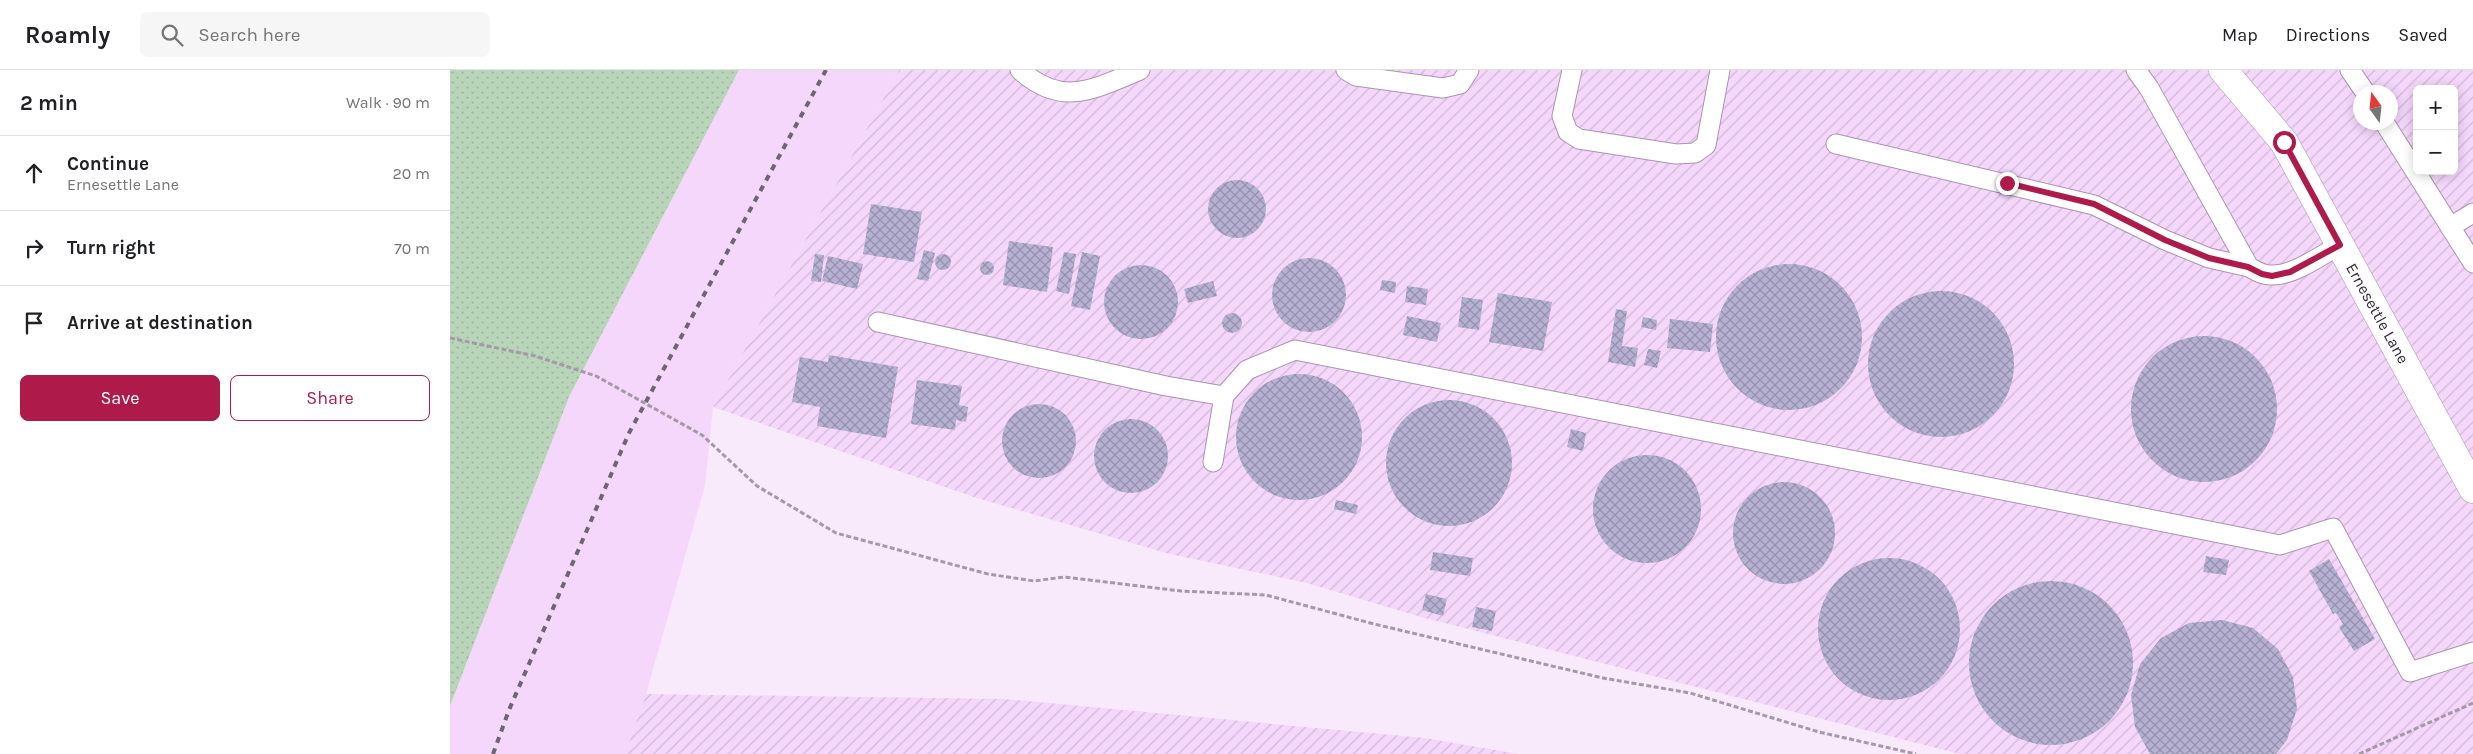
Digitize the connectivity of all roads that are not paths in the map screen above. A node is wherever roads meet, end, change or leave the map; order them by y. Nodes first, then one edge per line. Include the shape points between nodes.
1 (1020, 70) edge
2 (1140, 70) edge
3 (1346, 70) edge
4 (1469, 70) edge
5 (1572, 70) edge
6 (1720, 70) edge
7 (2136, 70) edge
8 (2223, 70) edge
9 (2350, 70) edge
10 (2360, 85) edge
11 (2389, 130) edge
12 (1836, 144) dead end
13 (2473, 213) edge
14 (2450, 227) junction
15 (2340, 245) junction
16 (2473, 263) edge
17 (2248, 267) junction
18 (878, 322) dead end
19 (1224, 396) junction
20 (1214, 462) dead end
21 (2473, 489) edge
22 (2473, 652) edge

1 - 2 lane via 1034,83 1060,93 1097,88
3 - 4 lane via 1356,76 1443,88 1460,84
5 - 6 lane via 1562,116 1568,132 1579,139 1695,154 1706,145
7 - 17 lane via 2154,96
8 - 15 street, Ernesettle Lane via 2284,142
9 - 10 lane
11 - 14 lane
12 - 17 lane via 2094,204 2165,240 2209,258
13 - 14 lane
14 - 16 lane
15 - 17 lane via 2290,272 2272,276
15 - 21 street, Ernesettle Lane
18 - 19 lane
19 - 20 lane
19 - 22 lane via 1247,370 1295,350 2280,545 2333,528 2410,672

